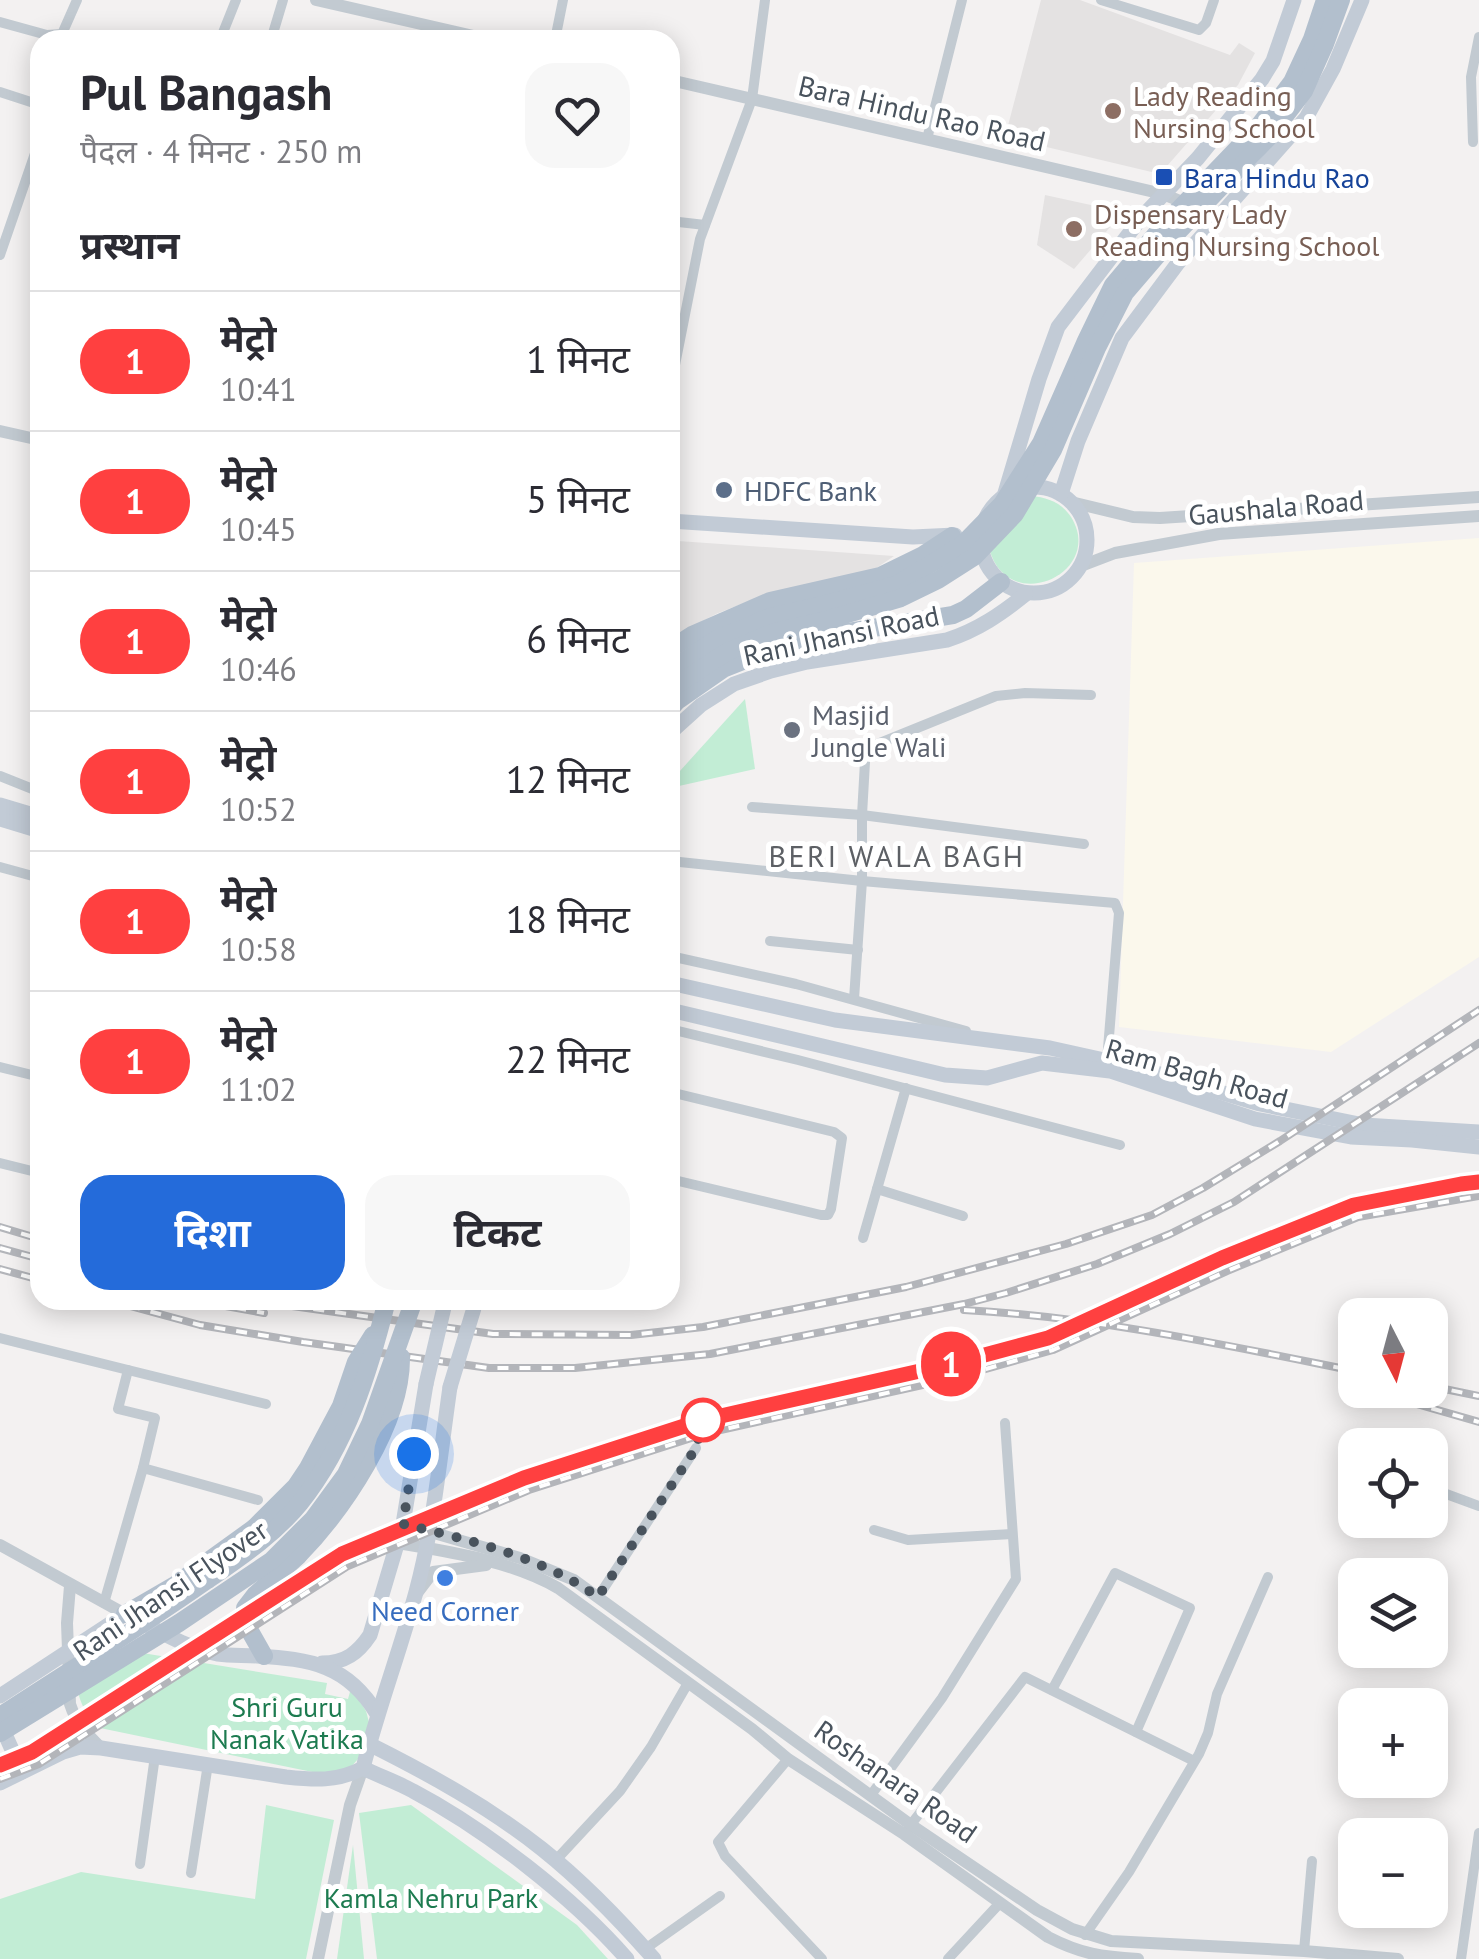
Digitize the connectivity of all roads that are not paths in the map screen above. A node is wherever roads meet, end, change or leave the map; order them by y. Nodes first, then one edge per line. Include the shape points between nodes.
1 (77, 0) edge
2 (236, 0) edge
3 (283, 0) edge
4 (316, 0) edge
5 (563, 0) edge
6 (765, 0) edge
7 (962, 0) edge
8 (1101, 0) edge
9 (1214, 0) edge
10 (1325, 0) edge
11 (1341, 0) edge
12 (1362, 0) edge
13 (1293, 1) edge
14 (0, 22) edge
15 (31, 30) edge
16 (64, 30) edge
17 (224, 30) edge
18 (275, 30) edge
19 (444, 30) edge
20 (557, 30) edge
21 (1479, 37) edge
22 (680, 82) edge
23 (0, 92) edge
24 (752, 98) junction
25 (30, 102) edge
26 (927, 139) junction
27 (1473, 142) dead end
28 (30, 168) edge
29 (1163, 194) junction
30 (1218, 216) junction
31 (680, 222) edge
32 (705, 225) junction
33 (0, 255) edge
34 (680, 340) edge
35 (0, 431) edge
36 (30, 438) edge
37 (1004, 497) junction
38 (1066, 498) junction
39 (1479, 498) edge
40 (1479, 516) edge
41 (985, 520) junction
42 (680, 522) edge
43 (952, 536) junction
44 (1080, 566) junction
45 (1001, 582) junction
46 (1026, 594) junction
47 (680, 643) edge
48 (680, 663) edge
49 (680, 683) edge
50 (1090, 695) dead end
51 (680, 699) edge
52 (680, 724) edge
53 (0, 776) edge
54 (30, 788) edge
55 (0, 805) edge
56 (752, 808) dead end
57 (30, 814) edge
58 (862, 816) junction
59 (0, 819) edge
60 (30, 828) edge
61 (1084, 844) dead end
62 (680, 861) edge
63 (0, 867) edge
64 (30, 875) edge
65 (862, 881) junction
66 (770, 941) dead end
67 (858, 950) junction
68 (680, 958) edge
69 (680, 986) edge
70 (854, 999) junction
71 (680, 1012) edge
72 (897, 1029) junction
73 (680, 1032) edge
74 (1011, 1043) junction
75 (1046, 1056) junction
76 (1107, 1061) junction
77 (888, 1063) junction
78 (0, 1067) edge
79 (30, 1074) edge
80 (906, 1088) junction
81 (680, 1094) edge
82 (1479, 1132) edge
83 (1120, 1145) dead end
84 (1479, 1147) edge
85 (0, 1163) edge
86 (30, 1170) edge
87 (680, 1181) edge
88 (877, 1189) junction
89 (963, 1216) dead end
90 (863, 1238) dead end
91 (385, 1310) edge
92 (410, 1310) edge
93 (443, 1310) edge
94 (473, 1310) edge
95 (382, 1322) junction
96 (401, 1337) junction
97 (0, 1338) edge
98 (128, 1370) junction
99 (266, 1404) dead end
100 (1004, 1423) dead end
101 (696, 1448) dead end
102 (143, 1468) junction
103 (1448, 1495) edge
104 (258, 1500) dead end
105 (1479, 1506) edge
106 (403, 1524) junction
107 (874, 1530) dead end
108 (430, 1531) junction
109 (1012, 1534) junction
110 (398, 1543) junction
111 (0, 1545) edge
112 (426, 1548) junction
113 (493, 1564) junction
114 (1268, 1577) dead end
115 (70, 1586) junction
116 (415, 1594) junction
117 (598, 1597) junction
118 (104, 1603) junction
119 (125, 1614) junction
120 (68, 1651) junction
121 (264, 1656) junction
122 (318, 1663) junction
123 (688, 1683) junction
124 (1052, 1690) junction
125 (0, 1696) edge
126 (377, 1714) junction
127 (0, 1719) edge
128 (1136, 1732) junction
129 (0, 1733) edge
130 (369, 1744) junction
131 (101, 1748) junction
132 (155, 1756) junction
133 (788, 1759) junction
134 (1194, 1761) junction
135 (208, 1764) junction
136 (363, 1768) junction
137 (22, 1772) junction
138 (334, 1780) junction
139 (0, 1782) edge
140 (871, 1795) junction
141 (350, 1805) junction
142 (908, 1829) junction
143 (1479, 1833) edge
144 (555, 1861) junction
145 (1312, 1861) dead end
146 (140, 1864) dead end
147 (191, 1872) dead end
148 (720, 1896) dead end
149 (999, 1904) junction
150 (1086, 1934) junction
151 (633, 1935) junction
152 (1304, 1951) junction
153 (623, 1954) edge
154 (649, 1954) edge
155 (1072, 1955) edge
156 (318, 1959) edge
157 (822, 1959) edge
158 (948, 1959) edge
159 (1138, 1959) edge
160 (1398, 1959) edge
161 (1461, 1959) edge

1 - 16 street
2 - 17 street
3 - 18 street
4 - 19 street
5 - 20 street
6 - 24 street
7 - 26 street
8 - 9 street via 1199,30
10 - 48 main road, bridge via 1292,82 1113,285 1042,443 1002,504 962,545 896,584 770,617 717,638
11 - 49 main road, bridge via 1304,91 1125,294 1053,450 1015,514 974,557 901,598 774,632
12 - 30 main road via 1306,118
13 - 29 main road via 1262,78
14 - 15 street
21 - 27 street via 1471,76
22 - 24 street, Bara Hindu Rao Road
23 - 25 street
24 - 26 street, Bara Hindu Rao Road
24 - 32 street
26 - 29 street, Bara Hindu Rao Road
28 - 33 street
29 - 30 street, Bara Hindu Rao Road
29 - 37 main road via 1058,327
30 - 38 main road via 1122,338 1078,441
31 - 32 street
32 - 34 street
35 - 36 street
37 - 38 main road via 1033,486
37 - 41 main road
38 - 39 street, Gaushala Road via 1160,518
38 - 44 main road via 1086,526
40 - 44 street, Gaushala Road via 1219,534
41 - 43 main road
41 - 45 main road via 980,546
42 - 43 main road
43 - 47 main road via 880,576 770,601
44 - 46 main road via 1061,587
45 - 46 main road
45 - 51 main road via 952,615 794,641 723,670
46 - 52 main road, Rani Jhansi Road via 992,620 947,640 770,670 734,684
50 - 58 street via 996,696 875,746 865,762
53 - 54 street
55 - 57 main road
56 - 58 street
58 - 61 street
58 - 65 street
59 - 60 main road
62 - 65 street
63 - 64 street
65 - 67 street
65 - 76 street via 1115,903
66 - 67 street
67 - 70 street
68 - 70 street
69 - 72 main road, Ram Bagh Road
70 - 74 street
71 - 77 main road, Ram Bagh Road
72 - 74 main road, Ram Bagh Road
72 - 77 main road
73 - 80 street
74 - 75 main road, Ram Bagh Road
75 - 76 main road, Ram Bagh Road
75 - 77 main road, Ram Bagh Road via 974,1079
75 - 84 main road, Ram Bagh Road via 1255,1119 1351,1137
76 - 82 main road, Ram Bagh Road via 1364,1125
78 - 79 street
80 - 83 street
80 - 88 street
81 - 87 street via 834,1132 842,1142 828,1215
85 - 86 street
88 - 89 street
88 - 90 street
91 - 95 main road, Rani Jhansi Flyover, bridge
92 - 96 main road, Rani Jhansi Flyover, bridge
93 - 106 main road, bridge
94 - 108 main road, bridge via 450,1387
95 - 119 main road, bridge via 296,1486 230,1546
95 - 127 main road, Rani Jhansi Flyover, bridge via 354,1412 299,1504 245,1554
96 - 121 main road, bridge via 402,1371 368,1461 323,1531 246,1608 246,1626
96 - 129 main road, Rani Jhansi Flyover, bridge via 346,1474 271,1561
97 - 98 street
98 - 99 street
98 - 102 street via 118,1409 155,1418
100 - 109 street
101 - 117 street
102 - 104 street
102 - 118 street
103 - 105 street
106 - 108 street, Roshanara Road
106 - 110 main road
107 - 109 street via 908,1540
108 - 112 main road
108 - 117 street, Roshanara Road via 553,1570
109 - 140 street via 1016,1579
110 - 112 street, Roshanara Road
110 - 122 main road via 362,1648
111 - 115 street
112 - 113 street, Roshanara Road
112 - 116 main road
113 - 116 street via 434,1572
113 - 123 street, Roshanara Road via 558,1588
114 - 134 street
115 - 118 street
115 - 120 street
116 - 126 main road
117 - 140 street, Roshanara Road
118 - 119 street
119 - 120 main road
119 - 121 main road via 218,1654
120 - 125 main road
120 - 131 street via 73,1714
121 - 122 main road
122 - 126 main road via 360,1689
123 - 133 street, Roshanara Road
123 - 144 street via 620,1791
124 - 128 street
124 - 128 street via 1115,1573 1190,1608
124 - 142 street via 1025,1677
126 - 130 main road
127 - 137 main road
128 - 134 street
130 - 136 main road
130 - 144 main road via 491,1813
131 - 132 main road
131 - 137 main road via 74,1748
132 - 135 main road
132 - 146 street
133 - 142 street, Roshanara Road
133 - 157 street via 718,1842
134 - 150 street
135 - 138 main road
135 - 147 street
136 - 138 main road
136 - 141 street
136 - 153 main road via 472,1827
137 - 139 main road
138 - 141 street
140 - 142 street, Roshanara Road
141 - 156 street
142 - 149 street, Roshanara Road
142 - 150 street, Roshanara Road
143 - 161 street
144 - 151 main road
145 - 152 street
148 - 154 street
149 - 155 street, Roshanara Road
149 - 158 street
150 - 152 street, Roshanara Road via 1111,1941
151 - 153 main road
151 - 154 main road
152 - 160 street, Roshanara Road
155 - 159 street, Roshanara Road

